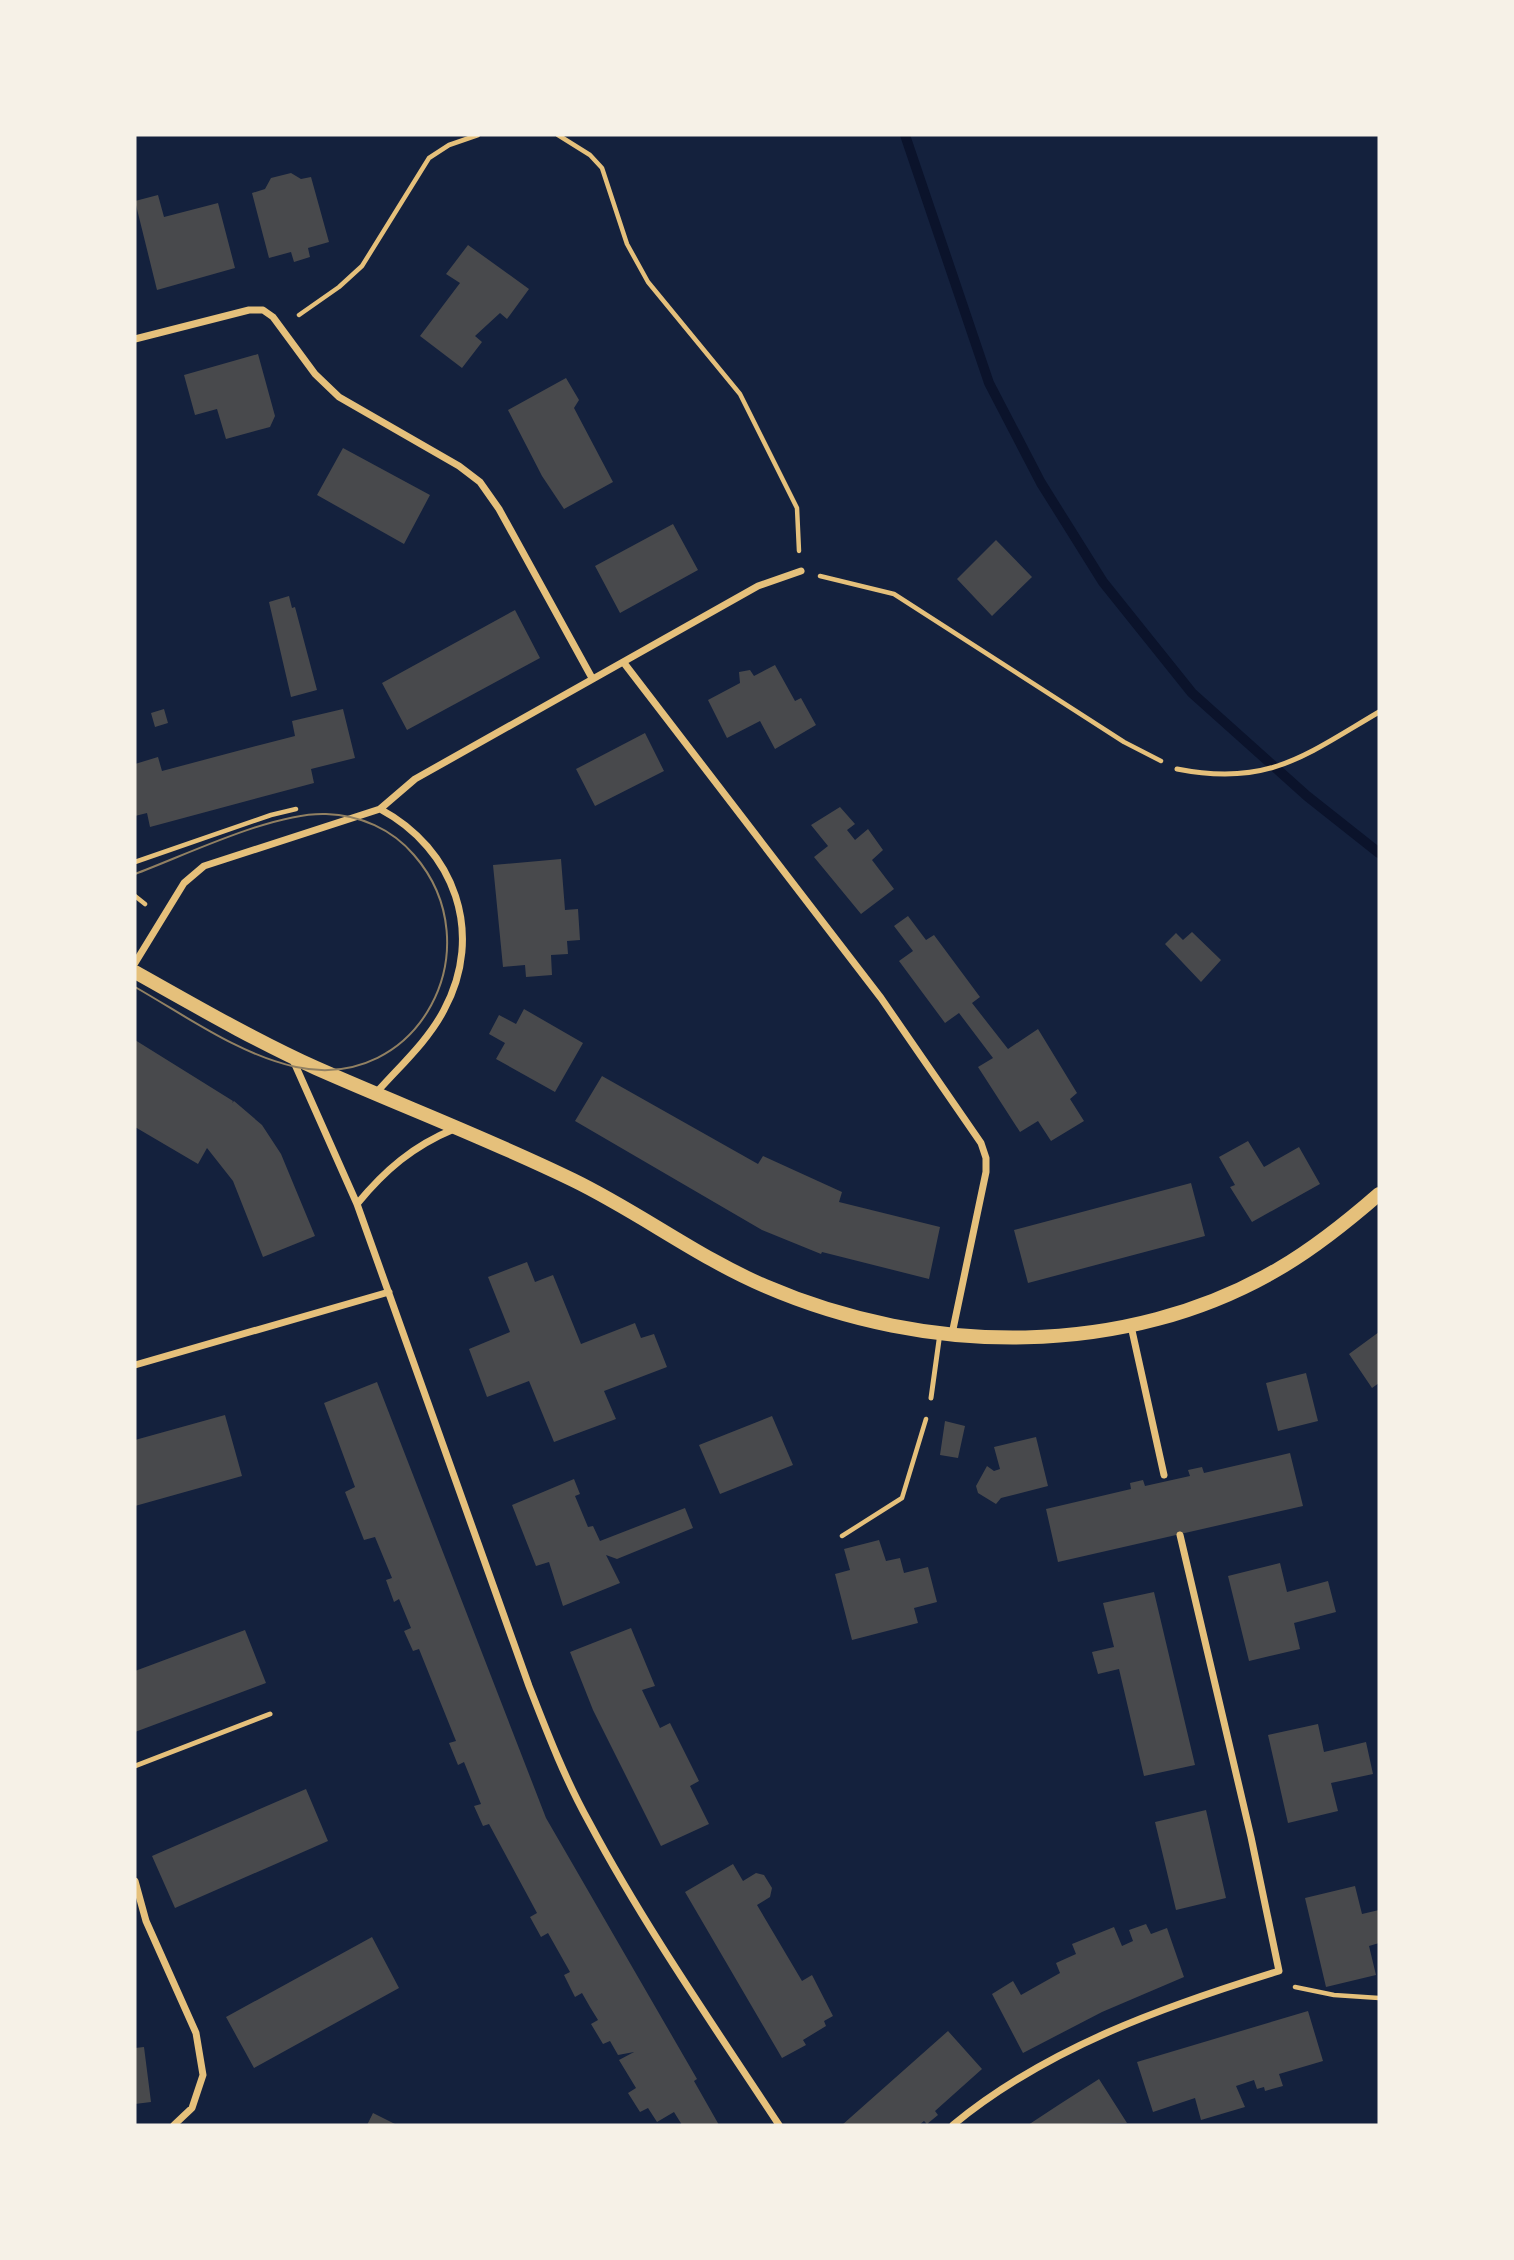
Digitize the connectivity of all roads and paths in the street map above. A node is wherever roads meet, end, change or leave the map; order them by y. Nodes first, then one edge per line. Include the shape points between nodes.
1 (478, 135) edge
2 (558, 135) edge
3 (281, 328) junction
4 (135, 339) edge
5 (801, 571) junction
6 (624, 663) junction
7 (592, 678) junction
8 (1379, 712) edge
9 (1177, 769) joint
10 (380, 809) junction
11 (135, 964) edge
12 (135, 972) edge
13 (292, 1056) junction
14 (376, 1093) junction
15 (458, 1128) junction
16 (1379, 1194) edge
17 (356, 1204) junction
18 (389, 1292) junction
19 (1131, 1326) junction
20 (946, 1334) junction
21 (135, 1365) edge
22 (931, 1398) joint
23 (1164, 1475) dead end
24 (1180, 1535) dead end
25 (842, 1536) dead end
26 (270, 1714) dead end
27 (135, 1766) edge
28 (135, 1881) edge
29 (1279, 1971) junction
30 (1379, 1998) edge
31 (174, 2125) edge
32 (779, 2125) edge
33 (953, 2125) edge

1 - 3 path via 429,158 362,266
2 - 5 path via 602,168 627,244 648,282 740,394 797,508
3 - 4 street via 263,310 249,310
3 - 7 street via 315,374 339,397 480,482
5 - 6 street via 758,586
5 - 9 path via 894,594 1124,742
6 - 7 street
6 - 20 street via 881,998 981,1143 986,1172
7 - 10 street via 415,779
8 - 9 lane via 1301,758 1253,774 1214,776
10 - 11 street via 204,866 184,883
10 - 14 street via 403,821 435,857 459,900 464,939 457,982 444,1011
12 - 13 main road
13 - 14 main road
13 - 17 street
14 - 15 main road
15 - 17 street via 406,1154 381,1174
15 - 20 main road via 576,1181 764,1286 828,1309
16 - 19 main road via 1343,1226 1279,1268 1207,1303
17 - 18 street
18 - 21 street
18 - 32 street via 558,1757 621,1876
19 - 20 main road via 1003,1338
19 - 23 street
20 - 22 lane
22 - 25 path via 902,1498
24 - 29 street
26 - 27 lane
28 - 31 street via 146,1921 196,2034 202,2075 192,2108
29 - 30 path via 1295,1987
29 - 33 street via 1129,2023 1066,2053

